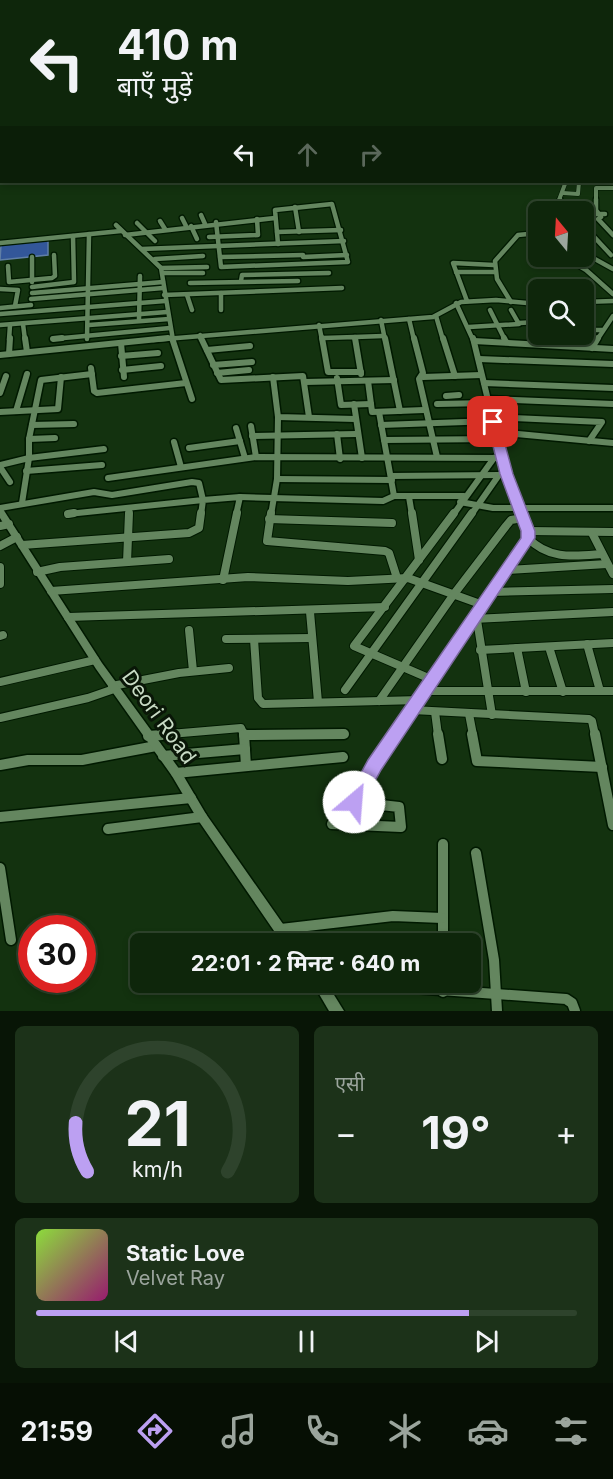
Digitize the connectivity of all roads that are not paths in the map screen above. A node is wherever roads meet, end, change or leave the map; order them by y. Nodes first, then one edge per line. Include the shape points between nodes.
1 (579, 183) edge
2 (565, 184) dead end
3 (613, 188) edge
4 (562, 193) junction
5 (559, 201) edge
6 (295, 207) junction
7 (245, 212) dead end
8 (223, 213) dead end
9 (201, 215) dead end
10 (594, 216) edge
11 (601, 217) junction
12 (613, 217) edge
13 (182, 218) dead end
14 (275, 218) junction
15 (257, 219) junction
16 (246, 220) junction
17 (594, 220) edge
18 (160, 221) dead end
19 (236, 221) junction
20 (216, 222) junction
21 (225, 222) junction
22 (137, 223) dead end
23 (205, 224) junction
24 (116, 225) dead end
25 (188, 226) junction
26 (613, 227) edge
27 (606, 228) junction
28 (165, 229) junction
29 (341, 230) junction
30 (146, 232) junction
31 (277, 232) junction
32 (299, 232) junction
33 (123, 233) junction
34 (89, 234) junction
35 (528, 234) edge
36 (238, 235) junction
37 (594, 235) edge
38 (613, 235) edge
39 (73, 236) junction
40 (218, 236) junction
41 (209, 237) dead end
42 (197, 239) dead end
43 (155, 241) dead end
44 (344, 241) junction
45 (324, 242) junction
46 (0, 243) edge
47 (300, 243) junction
48 (278, 244) junction
49 (219, 246) junction
50 (142, 249) junction
51 (54, 255) dead end
52 (347, 255) junction
53 (612, 255) edge
54 (203, 256) dead end
55 (303, 256) junction
56 (327, 256) junction
57 (32, 257) dead end
58 (220, 257) junction
59 (594, 258) edge
60 (155, 259) junction
61 (594, 259) edge
62 (305, 264) junction
63 (494, 265) junction
64 (8, 266) dead end
65 (207, 267) dead end
66 (581, 267) edge
67 (613, 269) edge
68 (162, 270) junction
69 (456, 272) junction
70 (495, 272) junction
71 (203, 273) dead end
72 (329, 273) dead end
73 (297, 274) junction
74 (140, 276) dead end
75 (32, 280) junction
76 (241, 281) junction
77 (298, 281) junction
78 (163, 285) junction
79 (140, 287) junction
80 (342, 288) dead end
81 (0, 289) edge
82 (300, 290) junction
83 (89, 291) junction
84 (221, 293) junction
85 (189, 294) junction
86 (613, 294) edge
87 (165, 298) junction
88 (31, 299) junction
89 (613, 301) edge
90 (467, 302) junction
91 (511, 302) junction
92 (594, 302) edge
93 (140, 303) junction
94 (456, 303) junction
95 (528, 303) edge
96 (15, 306) junction
97 (88, 307) junction
98 (0, 308) edge
99 (192, 310) dead end
100 (221, 310) dead end
101 (490, 310) dead end
102 (511, 310) dead end
103 (0, 314) edge
104 (140, 315) junction
105 (168, 315) junction
106 (436, 316) junction
107 (613, 316) edge
108 (409, 319) junction
109 (381, 320) junction
110 (52, 322) junction
111 (89, 322) junction
112 (139, 322) junction
113 (519, 322) junction
114 (528, 322) edge
115 (610, 322) edge
116 (23, 324) junction
117 (10, 325) junction
118 (319, 325) junction
119 (499, 325) junction
120 (0, 326) edge
121 (469, 327) junction
122 (170, 328) junction
123 (594, 330) edge
124 (602, 330) junction
125 (140, 331) junction
126 (200, 335) junction
127 (87, 336) junction
128 (383, 336) junction
129 (355, 337) junction
130 (172, 338) junction
131 (323, 338) junction
132 (54, 339) junction
133 (596, 340) joint
134 (141, 341) junction
135 (474, 341) junction
136 (506, 342) junction
137 (121, 343) junction
138 (87, 346) junction
139 (250, 346) dead end
140 (564, 346) junction
141 (592, 348) junction
142 (53, 349) junction
143 (613, 349) edge
144 (207, 350) junction
145 (27, 352) junction
146 (158, 353) dead end
147 (9, 354) junction
148 (0, 355) edge
149 (122, 356) junction
150 (479, 359) junction
151 (252, 362) dead end
152 (566, 362) junction
153 (613, 363) edge
154 (213, 365) junction
155 (161, 366) dead end
156 (122, 370) junction
157 (249, 370) dead end
158 (336, 372) junction
159 (361, 372) junction
160 (217, 373) junction
161 (27, 374) dead end
162 (455, 375) junction
163 (481, 375) junction
164 (6, 376) dead end
165 (61, 377) junction
166 (124, 377) dead end
167 (273, 377) junction
168 (423, 377) junction
169 (394, 380) junction
170 (365, 381) junction
171 (305, 382) junction
172 (337, 382) junction
173 (186, 383) junction
174 (484, 383) junction
175 (572, 386) junction
176 (613, 388) edge
177 (0, 393) edge
178 (452, 396) dead end
179 (192, 399) dead end
180 (488, 401) junction
181 (573, 402) junction
182 (354, 404) junction
183 (371, 404) junction
184 (436, 404) dead end
185 (454, 404) junction
186 (613, 404) edge
187 (58, 409) junction
188 (34, 410) junction
189 (424, 410) junction
190 (16, 411) junction
191 (400, 411) junction
192 (0, 412) edge
193 (379, 412) junction
194 (278, 417) junction
195 (309, 417) junction
196 (355, 419) junction
197 (492, 419) junction
198 (427, 423) junction
199 (58, 424) junction
200 (74, 424) dead end
201 (32, 425) junction
202 (381, 425) junction
203 (251, 426) dead end
204 (236, 428) dead end
205 (337, 434) junction
206 (356, 434) junction
207 (497, 435) junction
208 (252, 436) junction
209 (278, 436) junction
210 (55, 438) dead end
211 (29, 440) junction
212 (384, 440) junction
213 (432, 440) junction
214 (240, 441) junction
215 (589, 441) junction
216 (174, 442) dead end
217 (613, 443) edge
218 (189, 448) dead end
219 (104, 449) dead end
220 (278, 456) junction
221 (256, 457) junction
222 (437, 457) junction
223 (29, 458) junction
224 (245, 458) junction
225 (362, 458) junction
226 (498, 458) junction
227 (340, 459) junction
228 (388, 459) junction
229 (102, 465) dead end
230 (0, 466) edge
231 (181, 467) junction
232 (26, 471) junction
233 (503, 474) junction
234 (483, 475) junction
235 (108, 478) dead end
236 (391, 478) junction
237 (277, 479) junction
238 (10, 482) dead end
239 (394, 496) junction
240 (240, 497) junction
241 (410, 497) junction
242 (274, 498) junction
243 (462, 499) junction
244 (203, 500) junction
245 (22, 503) junction
246 (476, 507) junction
247 (518, 508) junction
248 (613, 508) edge
249 (129, 509) junction
250 (0, 510) edge
251 (68, 514) dead end
252 (523, 518) junction
253 (269, 519) junction
254 (392, 523) dead end
255 (5, 525) edge
256 (613, 532) edge
257 (592, 533) junction
258 (528, 535) junction
259 (129, 536) junction
260 (20, 541) junction
261 (0, 546) edge
262 (602, 554) junction
263 (169, 559) dead end
264 (419, 560) junction
265 (127, 562) junction
266 (607, 564) junction
267 (0, 567) edge
268 (507, 570) junction
269 (37, 572) junction
270 (613, 574) edge
271 (397, 578) junction
272 (408, 578) junction
273 (223, 580) junction
274 (424, 583) junction
275 (0, 584) edge
276 (613, 589) edge
277 (51, 591) junction
278 (492, 592) junction
279 (454, 594) junction
280 (483, 605) junction
281 (384, 607) junction
282 (310, 612) junction
283 (613, 612) edge
284 (68, 617) junction
285 (475, 619) junction
286 (189, 630) dead end
287 (226, 639) dead end
288 (254, 639) junction
289 (312, 639) junction
290 (613, 643) edge
291 (587, 644) junction
292 (549, 646) junction
293 (518, 648) junction
294 (480, 650) junction
295 (370, 654) junction
296 (95, 660) junction
297 (403, 667) junction
298 (229, 668) dead end
299 (192, 671) junction
300 (434, 680) junction
301 (0, 682) edge
302 (113, 687) junction
303 (345, 690) dead end
304 (426, 691) junction
305 (613, 691) edge
306 (487, 692) junction
307 (526, 692) junction
308 (563, 692) junction
309 (600, 692) junction
310 (420, 700) junction
311 (379, 701) junction
312 (318, 702) junction
313 (412, 710) junction
314 (435, 712) junction
315 (469, 714) junction
316 (492, 715) junction
317 (0, 718) edge
318 (344, 734) dead end
319 (244, 735) junction
320 (148, 736) junction
321 (156, 746) junction
322 (245, 749) junction
323 (164, 756) junction
324 (343, 757) dead end
325 (442, 759) dead end
326 (0, 765) edge
327 (246, 766) junction
328 (602, 766) junction
329 (176, 772) junction
330 (191, 798) junction
331 (202, 817) junction
332 (0, 818) edge
333 (332, 824) dead end
334 (613, 825) edge
335 (108, 829) dead end
336 (443, 844) dead end
337 (476, 853) dead end
338 (0, 868) edge
339 (442, 918) junction
340 (281, 929) junction
341 (284, 933) edge
342 (443, 933) edge
343 (11, 940) dead end
344 (325, 993) edge
345 (478, 993) edge
346 (496, 996) junction
347 (337, 1011) edge
348 (497, 1011) edge
349 (575, 1011) edge

1 - 4 street via 578,194
2 - 4 street
3 - 11 street via 595,189
4 - 5 street
6 - 14 street via 275,210
6 - 29 street via 333,204
6 - 32 street
7 - 16 street
8 - 21 street
9 - 23 street
10 - 11 street
11 - 12 street
11 - 17 street
11 - 27 street
13 - 25 street
14 - 15 street
14 - 31 street
15 - 16 street
15 - 36 street via 259,234
16 - 19 street
18 - 28 street
19 - 21 street
19 - 36 street
20 - 21 street
20 - 23 street
20 - 40 street
22 - 30 street
23 - 25 street
24 - 33 street
25 - 28 street
25 - 42 street
26 - 27 street
27 - 38 street
28 - 30 street
29 - 32 street
29 - 44 street
30 - 33 street
30 - 43 street
31 - 32 street
31 - 48 street
33 - 34 street
33 - 50 street
34 - 39 street
34 - 83 street
35 - 63 street via 518,235
36 - 40 street
37 - 53 street
39 - 46 street
39 - 88 street via 74,282
40 - 41 street
40 - 49 street
44 - 45 street
44 - 52 street
45 - 47 street
45 - 56 street
47 - 48 street
47 - 55 street
48 - 49 street
49 - 50 street
49 - 58 street
50 - 60 street
51 - 75 street via 54,278
52 - 56 street
52 - 62 street via 348,262
53 - 59 street
54 - 60 street
55 - 56 street
55 - 58 street
55 - 62 street
57 - 75 street
58 - 62 street via 221,267
60 - 68 street
61 - 67 street
63 - 69 street via 457,262 453,263
63 - 70 street
64 - 75 street via 8,282
65 - 68 street
66 - 86 street
68 - 71 street
68 - 78 street
69 - 70 street
69 - 90 street
70 - 91 street
72 - 73 street
73 - 76 street via 242,275
73 - 77 street
74 - 79 street
75 - 88 street
76 - 77 street
76 - 85 street via 190,280
77 - 82 street
78 - 79 street
78 - 87 street
79 - 83 street
79 - 93 street
80 - 82 street
81 - 96 street via 18,290
82 - 84 street
83 - 88 street
83 - 97 street
84 - 85 street
84 - 100 street
85 - 87 street
85 - 99 street
87 - 93 street
87 - 105 street
88 - 96 street
88 - 97 street
88 - 103 street
89 - 92 street
90 - 91 street
90 - 94 street
91 - 95 street
93 - 97 street
93 - 104 street
94 - 106 street
94 - 121 street
96 - 98 street
97 - 111 street
101 - 119 street
102 - 113 street
104 - 105 street
104 - 111 street
104 - 112 street
105 - 112 street
105 - 122 street
106 - 108 street
106 - 162 street
107 - 115 street
108 - 109 street
108 - 168 street
109 - 118 street
109 - 128 street
110 - 111 street
110 - 116 street
110 - 132 street
111 - 112 street
111 - 127 street
112 - 125 street
113 - 114 street
113 - 119 street
115 - 124 street
116 - 117 street
116 - 145 street
117 - 120 street
117 - 147 street
118 - 126 street
118 - 131 street
119 - 121 street
119 - 136 street
121 - 135 street
122 - 125 street
122 - 130 street
123 - 124 street
124 - 133 street
125 - 127 street
125 - 134 street
126 - 130 street
126 - 144 street
127 - 132 street
127 - 138 street
128 - 129 street
128 - 169 street
129 - 131 street
129 - 159 street
130 - 134 street
130 - 173 street
131 - 158 street via 328,372
132 - 142 street
133 - 141 street
134 - 137 street
135 - 136 street
135 - 150 street
136 - 140 street
137 - 138 street
137 - 149 street
138 - 142 street
139 - 144 street
140 - 141 street
140 - 152 street
141 - 143 street
142 - 145 street
144 - 154 street
145 - 147 street
146 - 149 street
147 - 148 street
149 - 156 street
150 - 152 street
150 - 163 street
151 - 154 street
152 - 153 street
154 - 160 street
155 - 156 street
156 - 166 street
157 - 160 street
158 - 159 street
158 - 172 street
159 - 170 street
160 - 167 street via 222,381
161 - 190 street
162 - 163 street
162 - 168 street
163 - 174 street
164 - 177 street
165 - 173 street via 91,371 97,393
165 - 187 street
165 - 188 street via 41,380
167 - 171 street via 302,376
167 - 194 street
168 - 189 street via 419,379
169 - 170 street
169 - 191 street
170 - 172 street
170 - 183 street
171 - 172 street
171 - 195 street
172 - 182 street via 340,405
173 - 179 street
174 - 175 street
174 - 180 street
175 - 176 street
175 - 181 street
178 - 185 street
180 - 181 street
180 - 185 street
180 - 197 street
181 - 186 street
182 - 183 street
182 - 196 street
183 - 193 street via 372,412
184 - 185 street
187 - 188 street
187 - 199 street
188 - 190 street
188 - 201 street
189 - 191 street
189 - 198 street
190 - 192 street
191 - 193 street
193 - 202 street
194 - 195 street
194 - 209 street
195 - 196 street
196 - 206 street
197 - 198 street
197 - 207 street
197 - 215 street via 602,422
198 - 202 street
198 - 213 street
199 - 200 street
199 - 201 street
201 - 211 street
202 - 212 street
203 - 208 street
204 - 214 street
205 - 206 street
205 - 209 street
205 - 227 street
206 - 225 street
207 - 213 street
207 - 215 street
207 - 226 street
208 - 209 street
208 - 221 street
209 - 220 street
210 - 211 street
211 - 223 street
212 - 213 street
212 - 228 street
213 - 222 street
214 - 218 street
214 - 224 street
215 - 217 street
216 - 231 street
219 - 223 street
220 - 221 street
220 - 227 street
220 - 237 street
221 - 224 street
222 - 226 street
222 - 228 street
223 - 230 street
223 - 232 street
224 - 231 street
225 - 227 street
225 - 228 street
226 - 233 street
226 - 234 street
228 - 236 street
229 - 232 street
230 - 238 street
231 - 235 street
232 - 245 street
233 - 234 street
233 - 246 street
233 - 247 street
234 - 236 street
234 - 243 street
236 - 237 street
236 - 239 street
237 - 242 street
239 - 241 street
239 - 242 street via 383,501
240 - 242 street
240 - 244 street
240 - 273 street
241 - 243 street
241 - 264 street
242 - 253 street
243 - 246 street
243 - 264 street
244 - 245 street via 199,483 192,482 112,495 94,492
244 - 249 street
244 - 259 street via 196,531
245 - 250 street
246 - 247 street
246 - 274 street
247 - 248 street
247 - 252 street
249 - 251 street
249 - 259 street
250 - 255 street, Deori Road
252 - 258 street
252 - 279 street via 511,520
253 - 254 street
253 - 271 street via 267,542 385,550
255 - 260 street, Deori Road
256 - 257 street
257 - 258 street
257 - 262 street
258 - 262 street via 546,553
258 - 268 street
259 - 260 street
259 - 265 street
260 - 261 street
260 - 269 street, Deori Road
262 - 266 street
263 - 265 street
264 - 272 street
265 - 269 street
266 - 268 street
266 - 270 street
267 - 275 street
268 - 278 street
269 - 277 street, Deori Road
271 - 272 street
271 - 273 street
272 - 274 street
272 - 281 street
273 - 277 street
274 - 279 street
274 - 295 street
276 - 278 street
277 - 284 street, Deori Road
278 - 280 street
279 - 280 street
279 - 297 street
280 - 285 street
281 - 282 street
281 - 295 street via 354,646
282 - 284 street
282 - 289 street
283 - 285 street
284 - 296 street, Deori Road
285 - 294 street
285 - 300 street
286 - 299 street
287 - 288 street
288 - 289 street
288 - 312 street via 261,703
289 - 312 street
290 - 291 street
291 - 292 street
291 - 309 street
292 - 293 street
292 - 308 street
293 - 294 street
293 - 307 street
294 - 306 street
295 - 297 street
295 - 303 street
296 - 301 street
296 - 302 street, Deori Road
297 - 300 street
297 - 311 street
298 - 299 street
299 - 302 street
300 - 304 street
302 - 317 street via 88,698
302 - 320 street, Deori Road
304 - 306 street
304 - 310 street
305 - 309 street
306 - 307 street
306 - 316 street
307 - 308 street
308 - 309 street
310 - 311 street
310 - 313 street
311 - 312 street
313 - 314 street
313 - 333 street via 354,802 399,807 401,827
314 - 315 street
314 - 325 street
315 - 316 street
315 - 328 street via 479,762
316 - 328 street via 589,719
318 - 319 street
319 - 320 street via 240,728
319 - 322 street
320 - 321 street, Deori Road
321 - 323 street, Deori Road
321 - 326 street via 82,760 28,760
322 - 323 street
322 - 327 street
323 - 329 street, Deori Road
324 - 327 street
327 - 329 street
328 - 334 street
329 - 330 street, Deori Road
330 - 331 street, Deori Road
330 - 332 street
331 - 335 street
331 - 340 street, Deori Road
336 - 339 street
337 - 346 street via 494,960
338 - 343 street
339 - 340 street via 393,916
339 - 342 street
340 - 341 street, Deori Road
344 - 347 street
345 - 346 street
346 - 348 street
346 - 349 street via 566,999

